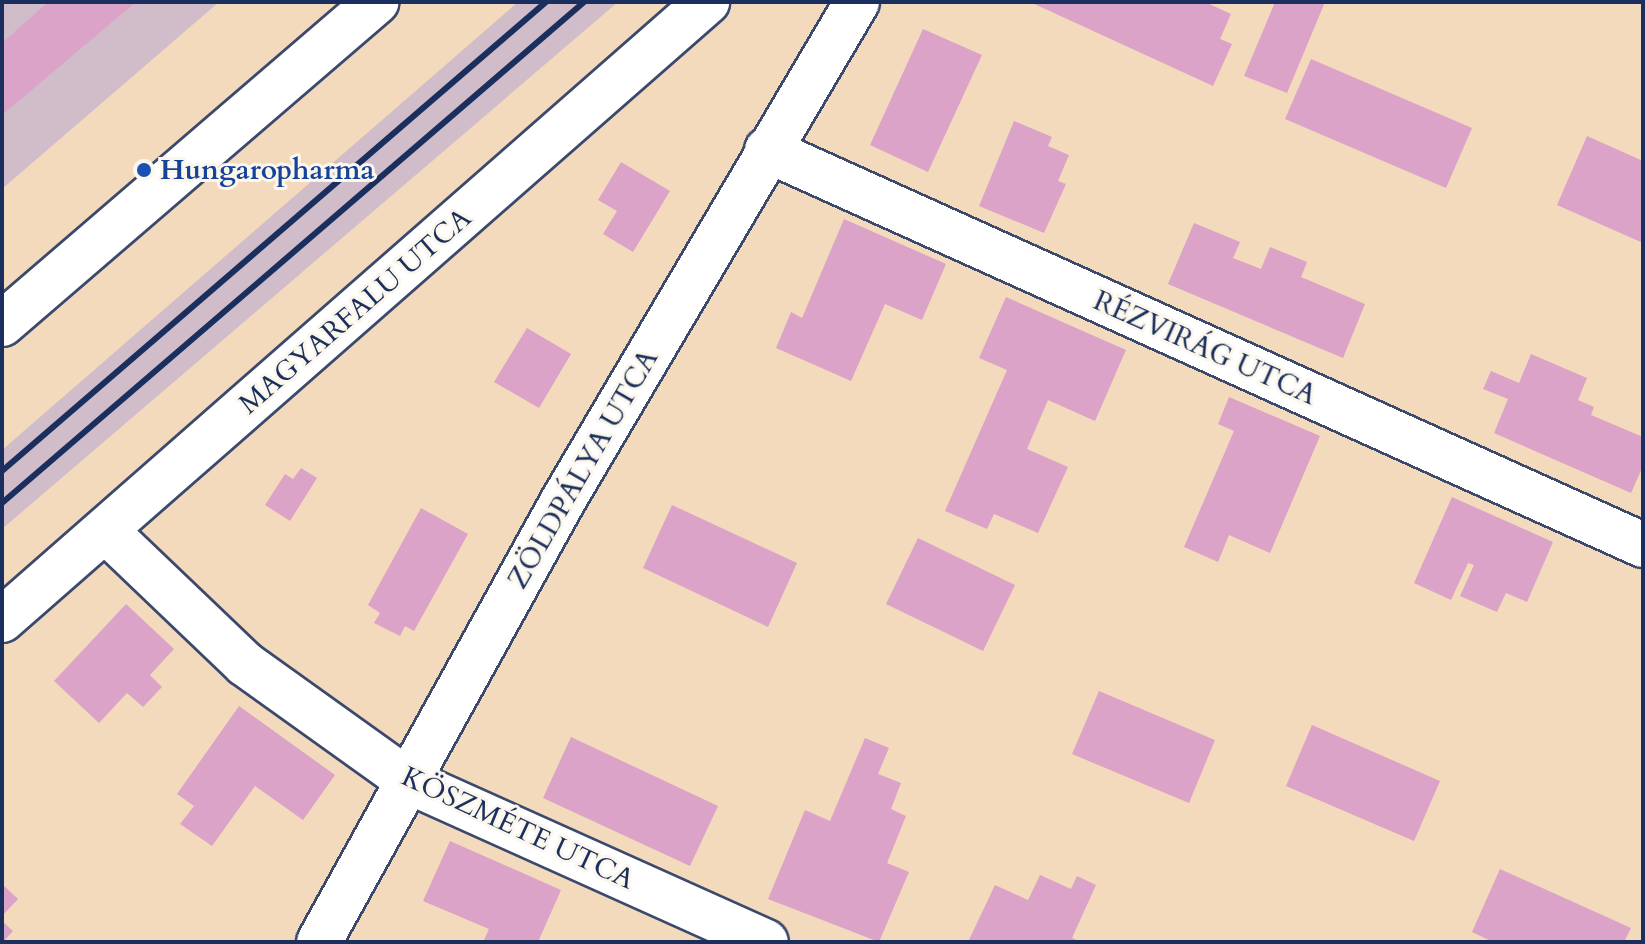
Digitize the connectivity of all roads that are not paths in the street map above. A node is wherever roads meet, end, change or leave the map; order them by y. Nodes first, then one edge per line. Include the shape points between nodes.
1 (377, 2) edge
2 (707, 2) edge
3 (857, 2) edge
4 (767, 150) junction
5 (2, 324) edge
6 (106, 531) junction
7 (1643, 545) edge
8 (2, 620) edge
9 (410, 782) junction
10 (319, 942) edge
11 (766, 942) edge

1 - 5 street
2 - 6 street, MAGYARFALU UTCA
3 - 4 street, ZÖLDPÁLYA UTCA
4 - 7 street, RÉZVIRÁG UTCA
4 - 9 street, ZÖLDPÁLYA UTCA via 564,499
6 - 8 street, MAGYARFALU UTCA
6 - 9 street, KÖSZMÉTE UTCA via 245,664
9 - 10 street, ZÖLDPÁLYA UTCA
9 - 11 street, KÖSZMÉTE UTCA

